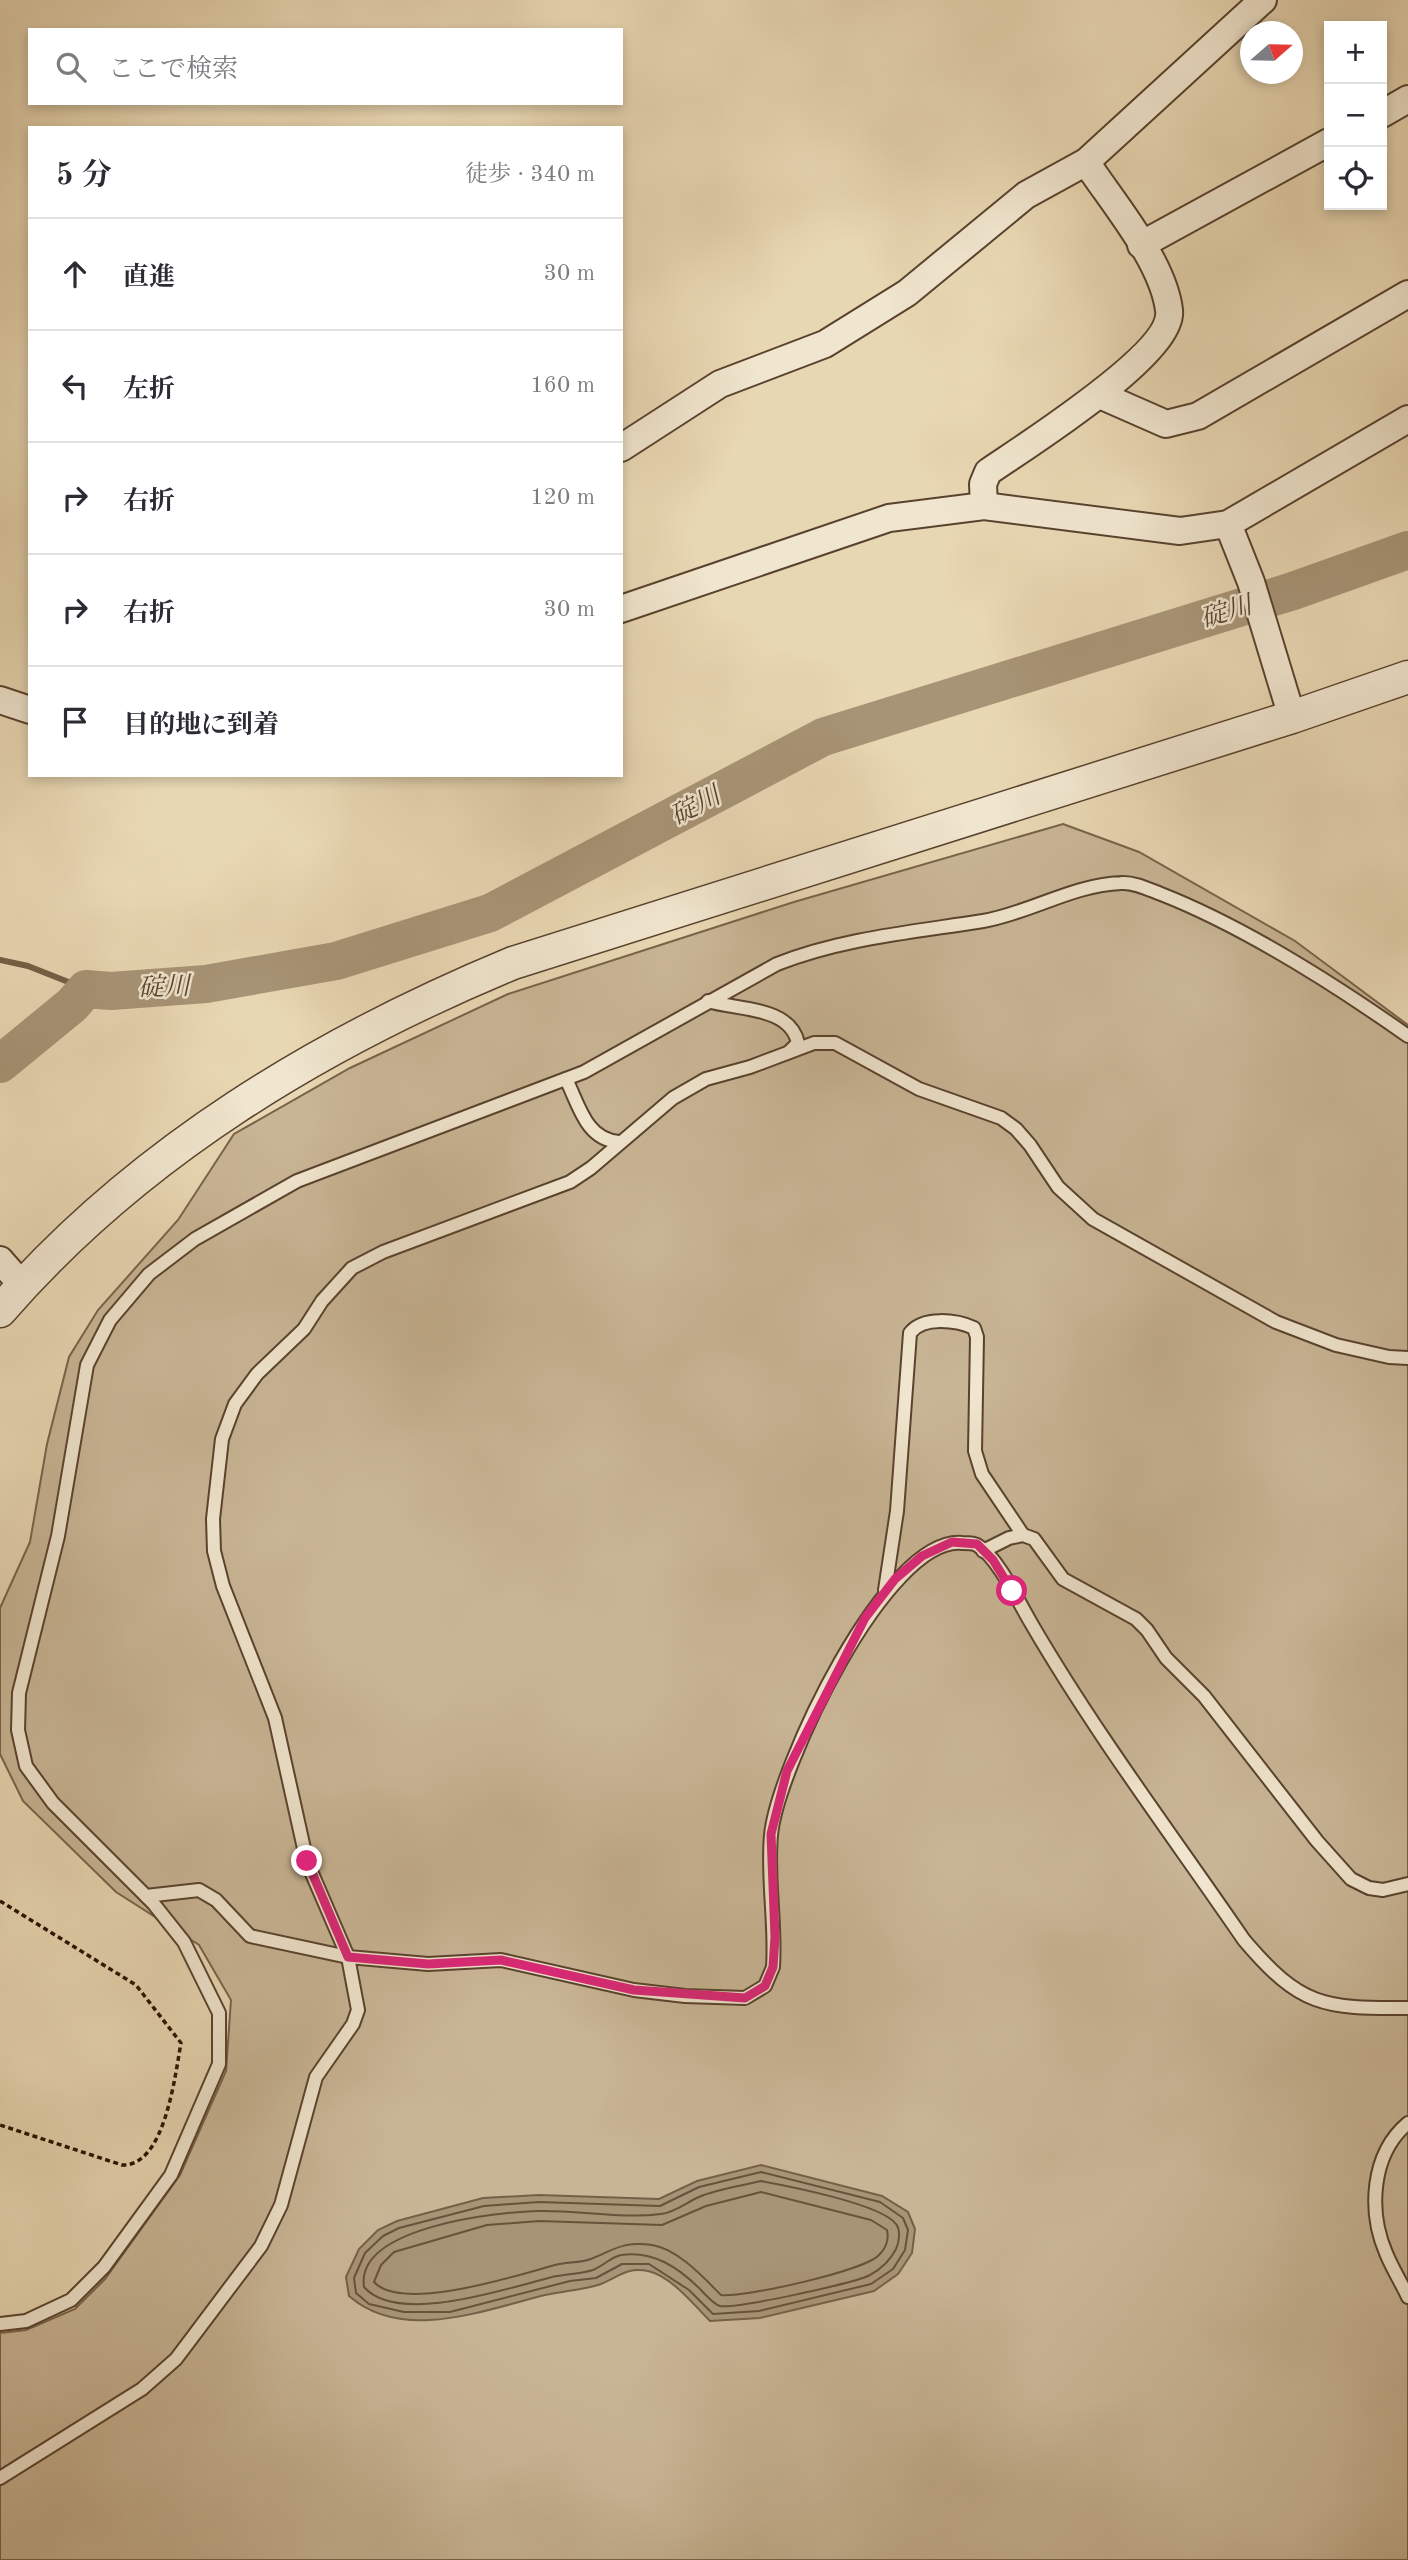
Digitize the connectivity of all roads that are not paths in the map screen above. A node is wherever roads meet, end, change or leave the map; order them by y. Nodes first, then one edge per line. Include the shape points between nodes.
1 (1263, 0) edge
2 (1408, 99) edge
3 (1387, 111) edge
4 (1324, 145) edge
5 (1086, 162) junction
6 (1141, 245) junction
7 (1408, 294) edge
8 (1100, 395) junction
9 (1408, 419) edge
10 (623, 447) edge
11 (984, 506) junction
12 (1228, 524) junction
13 (623, 608) edge
14 (1408, 677) edge
15 (0, 700) edge
16 (28, 709) edge
17 (1292, 717) junction
18 (708, 1001) junction
19 (1408, 1036) edge
20 (789, 1052) junction
21 (566, 1079) junction
22 (619, 1142) junction
23 (0, 1260) edge
24 (22, 1285) junction
25 (0, 1311) edge
26 (1408, 1358) edge
27 (1023, 1535) junction
28 (983, 1551) junction
29 (884, 1594) junction
30 (1408, 1884) edge
31 (146, 1896) junction
32 (348, 1957) junction
33 (1408, 2008) edge
34 (1408, 2123) edge
35 (1408, 2297) edge
36 (0, 2324) edge
37 (0, 2478) edge

1 - 5 street
2 - 3 street
4 - 6 street
5 - 6 street
5 - 10 street via 1026,195 906,293 825,344 720,384
6 - 8 street via 1163,287 1170,312 1165,333
7 - 8 street via 1198,416 1166,424
8 - 11 street via 988,472 983,484
9 - 12 street
11 - 12 street via 1180,531
11 - 13 street via 889,518
12 - 17 street via 1251,582
14 - 17 street
15 - 16 street
17 - 24 street via 513,963 447,990 266,1087 171,1151
18 - 19 lane via 809,951 1001,918 1083,889 1124,882 1182,902 1246,934
18 - 20 lane via 766,1013 790,1024 798,1043
18 - 21 lane
20 - 22 lane via 706,1079 673,1098
20 - 26 lane via 814,1043 835,1043 919,1089 1001,1118 1030,1145 1058,1187 1093,1219 1276,1322 1336,1345
21 - 22 lane via 595,1135
21 - 31 lane via 297,1181 195,1239 149,1274 110,1320 87,1365 50,1574 19,1693 18,1730 26,1766 53,1803
22 - 32 lane via 570,1182 383,1252 352,1268 304,1329 257,1374 235,1404 222,1439 214,1551 223,1586 275,1718 307,1861
23 - 24 street
24 - 25 street
27 - 28 lane
27 - 29 lane via 982,1474 975,1451 974,1328 963,1323 915,1325 910,1333 897,1511
27 - 30 lane via 1044,1549 1062,1579 1128,1614 1147,1630 1351,1880 1383,1890
28 - 29 lane via 977,1544 952,1542 922,1556
28 - 33 lane via 993,1560 1069,1687 1270,1971 1301,1994 1349,2008
29 - 32 lane via 865,1618 787,1771 771,1834 775,1937 773,1967 765,1986 745,1998 685,1996 634,1990 501,1960 428,1964
31 - 32 lane via 199,1890 216,1900 250,1936
31 - 36 lane via 184,1942 219,2012 219,2064 172,2175 104,2267 71,2300 26,2320
32 - 37 lane via 358,2010 316,2077 281,2205 261,2246 159,2377
34 - 35 lane via 1381,2159 1376,2190 1376,2222

